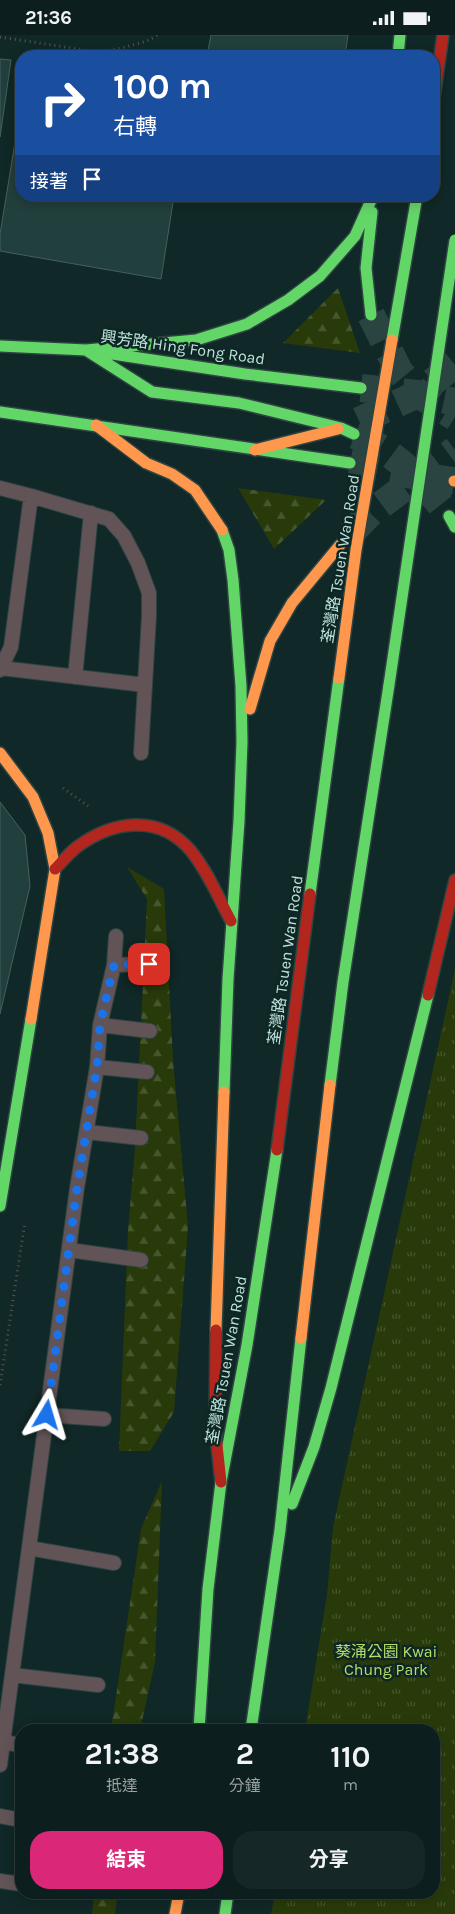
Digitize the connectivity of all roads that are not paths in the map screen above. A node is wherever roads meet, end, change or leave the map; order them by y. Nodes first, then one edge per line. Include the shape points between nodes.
1 (400, 35) edge
2 (443, 35) edge
3 (399, 50) edge
4 (440, 56) edge
5 (370, 202) edge
6 (372, 202) edge
7 (416, 202) edge
8 (455, 240) edge
9 (371, 315) tunnel mouth
10 (0, 345) edge
11 (86, 350) junction
12 (361, 388) tunnel mouth
13 (0, 412) edge
14 (96, 425) junction
15 (341, 428) junction
16 (355, 428) tunnel mouth
17 (255, 451) junction
18 (350, 463) tunnel mouth
19 (0, 488) edge
20 (31, 496) junction
21 (91, 513) junction
22 (449, 516) tunnel mouth
23 (455, 527) edge
24 (340, 545) dead end
25 (0, 669) edge
26 (76, 677) junction
27 (145, 685) junction
28 (242, 742) junction
29 (0, 753) edge
30 (141, 753) dead end
31 (55, 869) junction
32 (455, 880) edge
33 (231, 921) junction
34 (116, 936) dead end
35 (149, 964) dead end
36 (114, 965) junction
37 (100, 1025) junction
38 (150, 1031) dead end
39 (97, 1067) junction
40 (147, 1072) dead end
41 (87, 1132) junction
42 (140, 1138) dead end
43 (0, 1205) edge
44 (69, 1250) junction
45 (141, 1260) dead end
46 (47, 1415) junction
47 (104, 1419) dead end
48 (221, 1482) junction
49 (280, 1530) junction
50 (29, 1548) junction
51 (114, 1563) dead end
52 (12, 1675) junction
53 (98, 1685) dead end
54 (199, 1724) edge
55 (252, 1724) edge
56 (3, 1742) junction
57 (15, 1744) edge
58 (0, 1765) edge
59 (0, 1816) edge
60 (15, 1819) edge
61 (0, 1881) edge
62 (15, 1883) edge
63 (178, 1899) edge
64 (227, 1899) edge
65 (175, 1914) edge
66 (225, 1914) edge

1 - 3 main road
2 - 4 main road
5 - 11 main road via 355,235 320,276 247,324 196,340
6 - 9 main road via 366,268
7 - 48 main road, 荃灣路 Tsuen Wan Road, bridge via 356,550 276,1153 247,1345
8 - 49 main road, bridge via 343,982
10 - 11 main road, 興芳路 Hing Fong Road
11 - 12 main road, 興芳路 Hing Fong Road
11 - 15 main road via 152,392 239,403
13 - 14 main road
14 - 17 main road
14 - 28 main road via 146,463 172,474 195,490 222,528 233,580
15 - 16 main road
15 - 17 main road
17 - 18 main road
19 - 20 lane
20 - 21 lane
20 - 25 lane via 11,647
21 - 26 lane
21 - 27 lane via 109,519 124,536 149,593
22 - 23 main road
24 - 28 main road via 292,603 270,641
25 - 26 lane
26 - 27 lane
27 - 30 lane
28 - 33 main road
29 - 31 main road via 33,797 48,833
31 - 33 main road via 76,847 109,830 127,824 146,824 166,830 185,845 202,865
31 - 43 main road
32 - 49 main road via 342,1347 308,1466
33 - 48 main road via 216,1341 216,1427
34 - 36 lane
35 - 36 lane
36 - 37 lane
37 - 38 lane
37 - 39 lane
39 - 40 lane
39 - 41 lane
41 - 42 lane
41 - 44 lane
44 - 45 lane
44 - 46 lane
46 - 47 lane
46 - 50 lane
48 - 54 main road, 荃灣路 Tsuen Wan Road via 208,1589
49 - 55 main road
50 - 51 lane
50 - 52 lane
52 - 53 lane
52 - 56 lane
56 - 57 lane
56 - 58 lane
59 - 60 lane
61 - 62 lane
63 - 65 main road
64 - 66 main road

